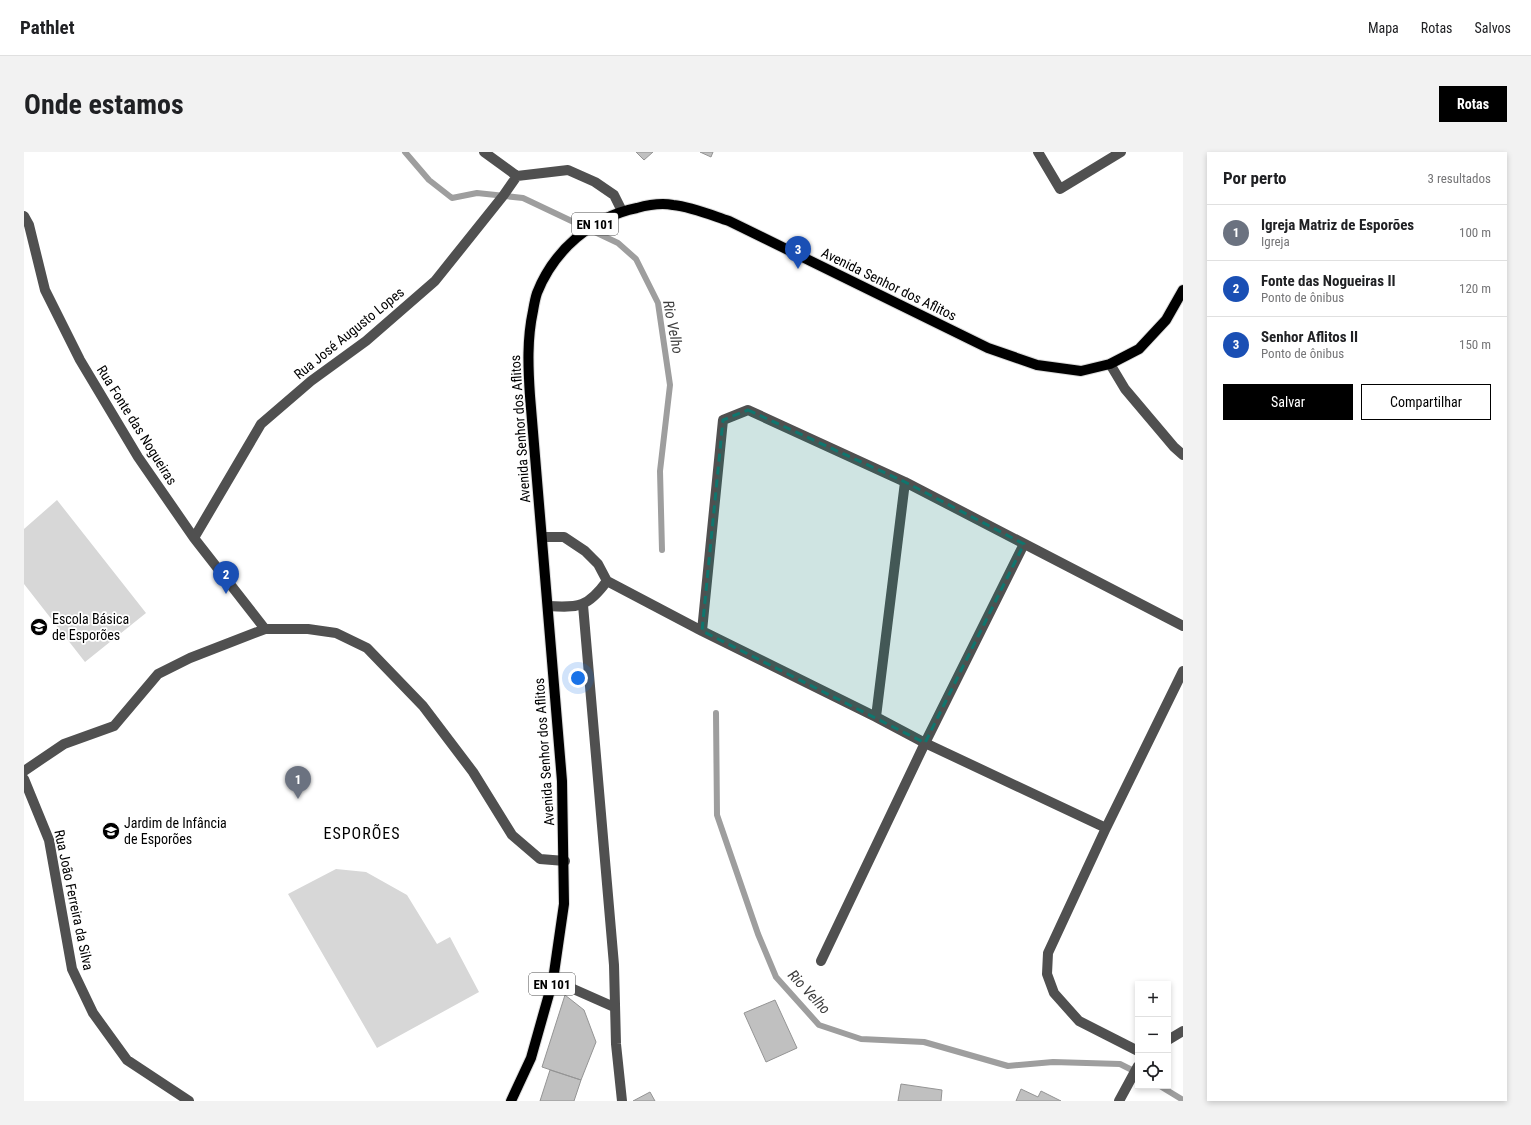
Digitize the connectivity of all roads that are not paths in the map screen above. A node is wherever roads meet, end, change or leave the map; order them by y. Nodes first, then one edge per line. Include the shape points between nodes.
1 (484, 152) edge
2 (1038, 152) edge
3 (1121, 152) edge
4 (518, 176) junction
5 (622, 211) junction
6 (24, 216) edge
7 (1183, 290) edge
8 (1110, 364) junction
9 (1183, 454) edge
10 (905, 482) junction
11 (542, 537) junction
12 (194, 538) junction
13 (1024, 544) junction
14 (607, 581) junction
15 (582, 605) junction
16 (548, 606) junction
17 (1183, 626) edge
18 (265, 629) junction
19 (702, 631) junction
20 (1183, 671) edge
21 (876, 717) junction
22 (925, 743) junction
23 (24, 771) edge
24 (24, 780) edge
25 (1106, 828) junction
26 (564, 861) junction
27 (821, 961) dead end
28 (553, 980) junction
29 (614, 1007) junction
30 (1183, 1031) edge
31 (1171, 1038) edge
32 (1135, 1049) edge
33 (1135, 1071) edge
34 (189, 1101) edge
35 (511, 1101) edge
36 (622, 1101) edge
37 (1119, 1101) edge

1 - 4 street
2 - 3 street via 1060,190
4 - 5 street via 568,170 595,182 614,195
4 - 12 street, Rua José Augusto Lopes via 435,281 366,342 311,381 261,424
5 - 8 main road, Avenida Senhor dos Aflitos / EN 101 via 672,205 694,209 729,221 988,348 1037,365 1081,371
5 - 11 main road, Avenida Senhor dos Aflitos / EN 101 via 589,227 566,248 552,264 537,294 530,325 528,352
6 - 12 street, Rua Fonte das Nogueiras via 29,225 45,290 80,360 138,457
7 - 8 main road, Avenida Senhor dos Aflitos / EN 101 via 1166,320 1140,348
8 - 9 street via 1125,389 1174,447
10 - 13 street
10 - 19 street via 748,410 724,420
10 - 21 street
11 - 14 street via 564,537 585,551 598,564
11 - 16 main road, Avenida Senhor dos Aflitos / EN 101
12 - 18 street, Rua Fonte das Nogueiras
13 - 17 street
13 - 22 street
14 - 15 street via 597,596
14 - 19 street
15 - 16 street
15 - 29 street via 614,965
16 - 26 main road, Avenida Senhor dos Aflitos / EN 101 via 562,781
18 - 23 street via 190,658 158,674 114,726 64,744
18 - 26 street via 308,629 336,633 367,648 423,706 473,772 512,834 540,859
19 - 21 street
20 - 25 street
21 - 22 street
22 - 25 street
22 - 27 street
24 - 34 street, Rua João Ferreira da Silva via 49,840 72,969 93,1013 127,1060
25 - 32 street via 1048,953 1047,974 1054,993 1079,1020
26 - 28 main road, EN 101 via 564,904
28 - 29 street
28 - 35 main road, EN 101 via 531,1058
29 - 36 street
30 - 31 street
33 - 37 street

